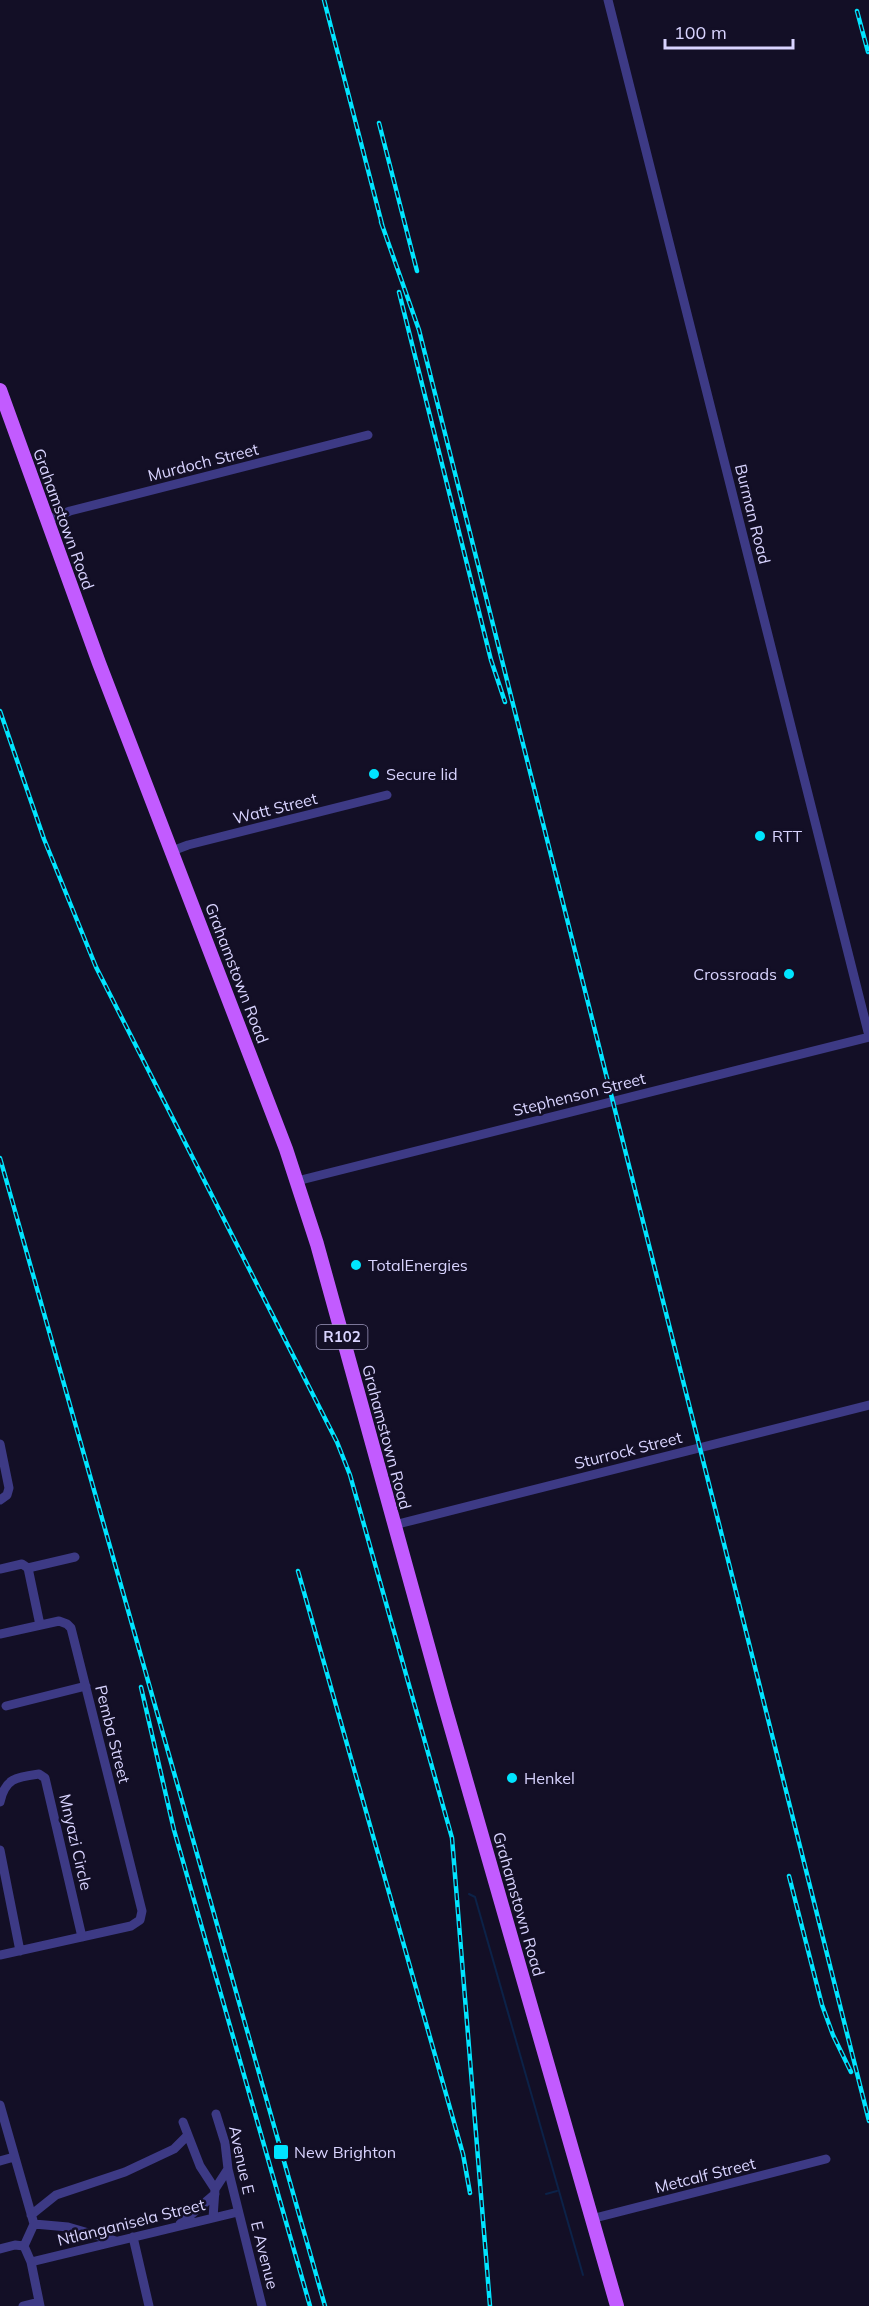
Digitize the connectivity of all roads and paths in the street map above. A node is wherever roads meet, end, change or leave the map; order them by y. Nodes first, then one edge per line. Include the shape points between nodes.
1 (608, 0) edge
2 (0, 390) edge
3 (368, 435) dead end
4 (47, 520) junction
5 (387, 795) dead end
6 (172, 851) junction
7 (869, 1036) edge
8 (297, 1181) junction
9 (869, 1405) edge
10 (0, 1444) edge
11 (0, 1500) edge
12 (394, 1525) junction
13 (75, 1557) dead end
14 (28, 1568) junction
15 (0, 1569) edge
16 (40, 1625) junction
17 (0, 1634) edge
18 (86, 1686) junction
19 (6, 1706) dead end
20 (0, 1802) edge
21 (0, 1850) edge
22 (82, 1937) junction
23 (20, 1951) junction
24 (0, 1955) edge
25 (0, 2105) edge
26 (216, 2114) dead end
27 (183, 2122) dead end
28 (188, 2135) junction
29 (14, 2157) junction
30 (826, 2159) dead end
31 (0, 2161) edge
32 (228, 2169) junction
33 (215, 2191) junction
34 (238, 2212) junction
35 (213, 2218) junction
36 (591, 2219) junction
37 (32, 2220) junction
38 (179, 2226) junction
39 (133, 2237) junction
40 (117, 2241) junction
41 (24, 2246) junction
42 (0, 2249) edge
43 (31, 2262) junction
44 (40, 2304) edge
45 (26, 2306) edge
46 (149, 2306) edge
47 (262, 2306) edge
48 (617, 2306) edge

1 - 7 street, Burman Road
2 - 4 main road, Grahamstown Road / R102
3 - 4 street, Murdoch Street
4 - 6 main road, Grahamstown Road / R102
5 - 6 street, Watt Street
6 - 8 main road, Grahamstown Road / R102
7 - 8 street, Stephenson Street
8 - 12 main road, Grahamstown Road / R102
9 - 12 street, Sturrock Street
10 - 11 street via 9,1488 8,1495
12 - 36 main road, Grahamstown Road / R102
13 - 14 street
14 - 15 street via 22,1564
14 - 16 street
16 - 17 street, Pemba Street
16 - 18 street, Pemba Street via 60,1621 71,1628
18 - 19 street
18 - 22 street, Pemba Street via 142,1911 140,1920 130,1926
20 - 22 street, Mnyazi Circle via 8,1782 39,1774 45,1778
21 - 23 street
22 - 23 street
23 - 24 street
25 - 29 street
26 - 32 street, Avenue E
27 - 28 street
28 - 33 street
28 - 37 street via 174,2149 125,2172 51,2197
29 - 31 street
29 - 37 street
30 - 36 street, Metcalf Street
32 - 33 street
32 - 34 street, Avenue E
33 - 35 street
33 - 38 street
34 - 35 street, Ntlanganisela Street
34 - 47 street, E Avenue
35 - 38 street, Ntlanganisela Street
36 - 48 main road, Grahamstown Road / R102
37 - 40 street
37 - 41 street
38 - 39 street, Ntlanganisela Street
39 - 40 street, Ntlanganisela Street
39 - 46 street
40 - 43 street, Ntlanganisela Street
41 - 42 street
41 - 43 street
43 - 44 street
44 - 45 street

